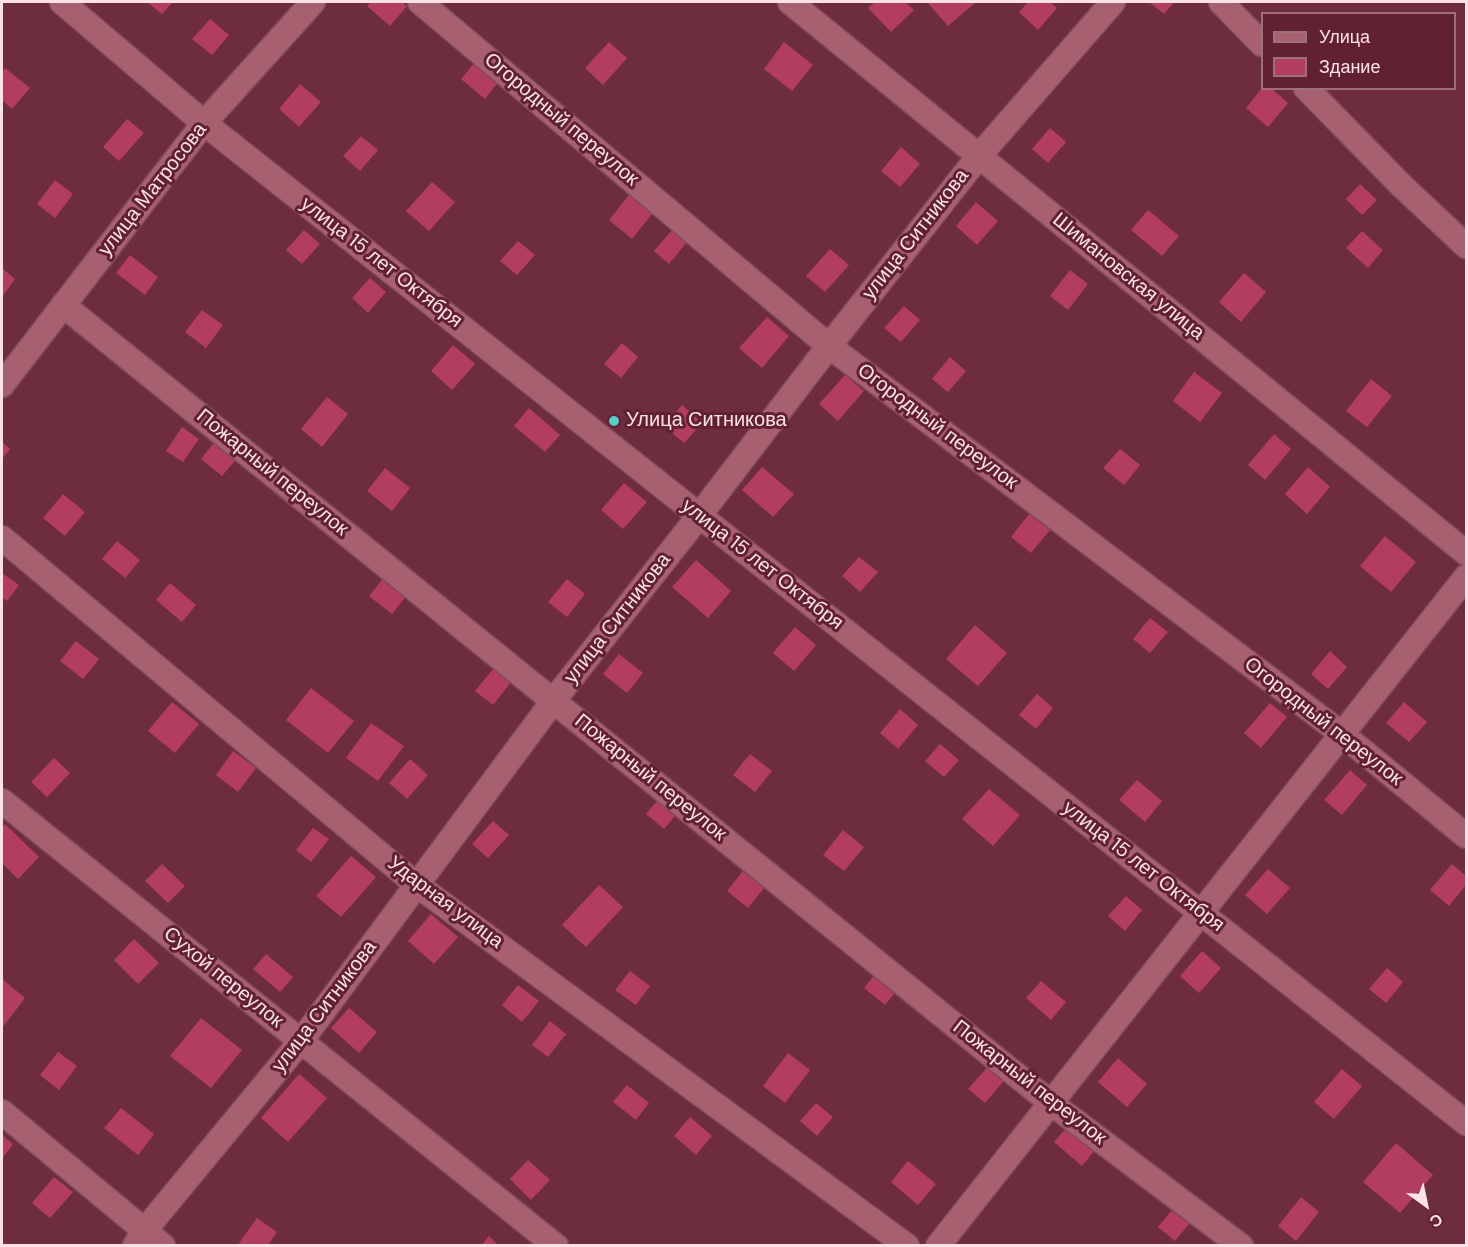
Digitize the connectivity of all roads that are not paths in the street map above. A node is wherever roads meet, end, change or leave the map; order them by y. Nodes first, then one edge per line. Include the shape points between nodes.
1 (62, 2) edge
2 (313, 2) edge
3 (420, 2) edge
4 (790, 2) edge
5 (1113, 2) edge
6 (1221, 2) edge
7 (1261, 42) edge
8 (1308, 90) edge
9 (204, 123) junction
10 (979, 156) junction
11 (1467, 246) edge
12 (63, 305) junction
13 (829, 346) junction
14 (2, 385) edge
15 (699, 516) junction
16 (2, 538) edge
17 (1467, 553) edge
18 (1467, 577) edge
19 (554, 700) junction
20 (1342, 734) junction
21 (2, 801) edge
22 (1467, 836) edge
23 (417, 885) junction
24 (1201, 913) junction
25 (301, 1041) junction
26 (1051, 1102) junction
27 (2, 1112) edge
28 (1467, 1123) edge
29 (147, 1241) edge
30 (556, 1245) edge
31 (907, 1245) edge
32 (938, 1245) edge
33 (1241, 1245) edge

1 - 9 street, улица 15 лет Октября
2 - 9 street, улица Матросова
3 - 13 street, Огородный переулок
4 - 10 street, Шимановская улица
5 - 10 street, улица Ситникова
6 - 7 street
8 - 11 street
9 - 12 street, улица Матросова
9 - 15 street, улица 15 лет Октября
10 - 13 street, улица Ситникова
10 - 17 street, Шимановская улица
12 - 14 street, улица Матросова
12 - 19 street, Пожарный переулок
13 - 15 street, улица Ситникова
13 - 20 street, Огородный переулок
15 - 19 street, улица Ситникова
15 - 24 street, улица 15 лет Октября
16 - 23 street, Ударная улица
18 - 20 street
19 - 23 street, улица Ситникова
19 - 26 street, Пожарный переулок
20 - 22 street, Огородный переулок
20 - 24 street
21 - 25 street, Сухой переулок
23 - 25 street, улица Ситникова
23 - 31 street, Ударная улица
24 - 26 street
24 - 28 street, улица 15 лет Октября
25 - 29 street, улица Ситникова
25 - 30 street, Сухой переулок
26 - 32 street
26 - 33 street, Пожарный переулок
27 - 29 street

